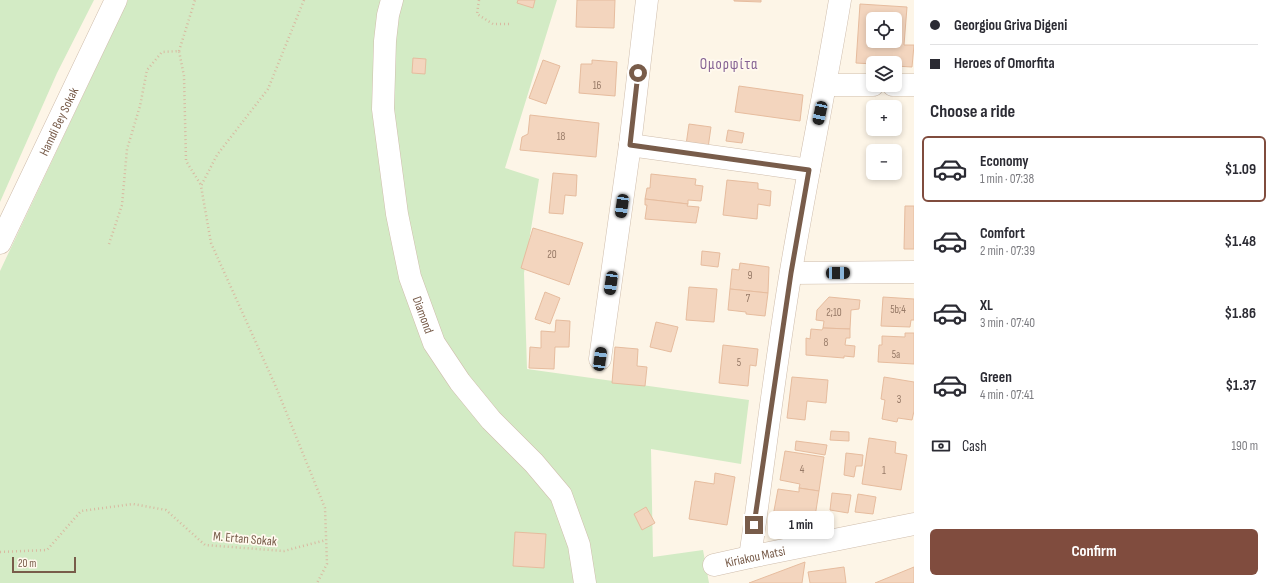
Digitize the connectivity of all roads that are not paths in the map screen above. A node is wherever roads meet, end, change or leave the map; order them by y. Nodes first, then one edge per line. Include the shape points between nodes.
1 (116, 0) edge
2 (392, 0) edge
3 (647, 0) edge
4 (840, 0) edge
5 (826, 85) junction
6 (866, 85) edge
7 (902, 85) edge
8 (914, 85) edge
9 (630, 145) junction
10 (809, 170) junction
11 (0, 243) edge
12 (914, 272) edge
13 (791, 273) junction
14 (600, 359) dead end
15 (914, 524) edge
16 (750, 557) junction
17 (714, 565) dead end
18 (585, 583) edge

1 - 11 street, Hamdi Bey Sokak
2 - 18 street, Diamond via 385,42 383,109 397,214 410,277 434,343 460,382 491,420 534,463 561,495 580,546
3 - 9 street
4 - 5 street
5 - 6 street
5 - 10 street
7 - 8 street
9 - 10 street
9 - 14 street
10 - 13 street
12 - 13 street
13 - 16 street
15 - 16 street, Kiriakou Matsi
16 - 17 street, Kiriakou Matsi

